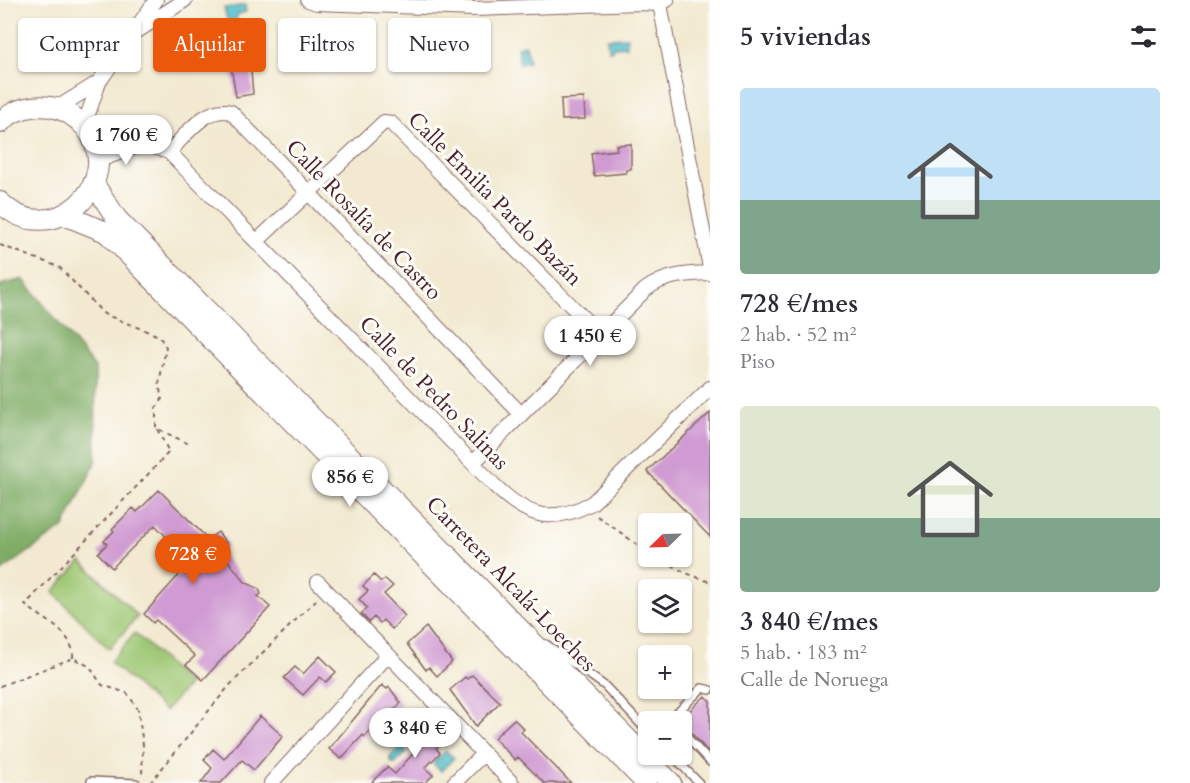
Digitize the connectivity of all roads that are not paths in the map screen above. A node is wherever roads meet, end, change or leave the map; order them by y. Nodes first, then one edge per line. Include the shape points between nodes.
1 (156, 0) edge
2 (185, 0) edge
3 (308, 0) edge
4 (664, 2) edge
5 (141, 20) edge
6 (141, 28) edge
7 (106, 72) edge
8 (99, 82) junction
9 (57, 108) junction
10 (4, 114) edge
11 (84, 126) junction
12 (96, 152) junction
13 (169, 152) junction
14 (94, 184) junction
15 (308, 193) junction
16 (0, 202) edge
17 (64, 215) junction
18 (257, 242) junction
19 (710, 268) edge
20 (710, 273) edge
21 (600, 335) junction
22 (710, 388) edge
23 (521, 414) junction
24 (473, 463) junction
25 (322, 587) road end
26 (515, 622) junction
27 (387, 656) junction
28 (710, 690) edge
29 (679, 711) edge
30 (638, 721) edge
31 (692, 742) edge
32 (483, 754) junction
33 (710, 762) edge
34 (681, 765) edge
35 (91, 781) dead end
36 (137, 783) edge
37 (271, 783) edge
38 (454, 783) edge
39 (512, 783) edge
40 (646, 783) edge
41 (671, 783) edge
42 (699, 783) edge

1 - 5 street
2 - 6 street
3 - 4 street via 475,9
4 - 19 street
7 - 8 street
8 - 9 street
8 - 11 street
9 - 10 main road via 26,108
9 - 11 main road
11 - 12 main road
12 - 13 street, Calle de Pedro Salinas via 145,144
12 - 14 main road
13 - 15 street, Calle Rosalía de Castro via 208,114 231,112
13 - 18 street, Calle de Pedro Salinas
14 - 17 main road via 76,207
14 - 26 main road, Carretera Alcalá-Loeches via 117,219
15 - 18 street
15 - 21 street, Calle Emilia Pardo Bazán via 384,122 390,123
15 - 23 street, Calle Rosalía de Castro
16 - 17 main road via 19,216 34,220
17 - 40 main road, Carretera Alcalá-Loeches via 106,232
18 - 24 street, Calle de Pedro Salinas
20 - 21 street via 684,274 652,284
21 - 23 street
22 - 24 street, Calle de Pedro Salinas via 588,505 573,513 555,517 532,513 514,504
23 - 24 street
25 - 27 street
26 - 30 lane via 605,686
26 - 41 main road, Carretera Alcalá-Loeches
27 - 32 street
27 - 37 street
28 - 29 lane via 702,688
31 - 33 lane
32 - 38 street
32 - 39 street
34 - 42 lane
35 - 36 lane

